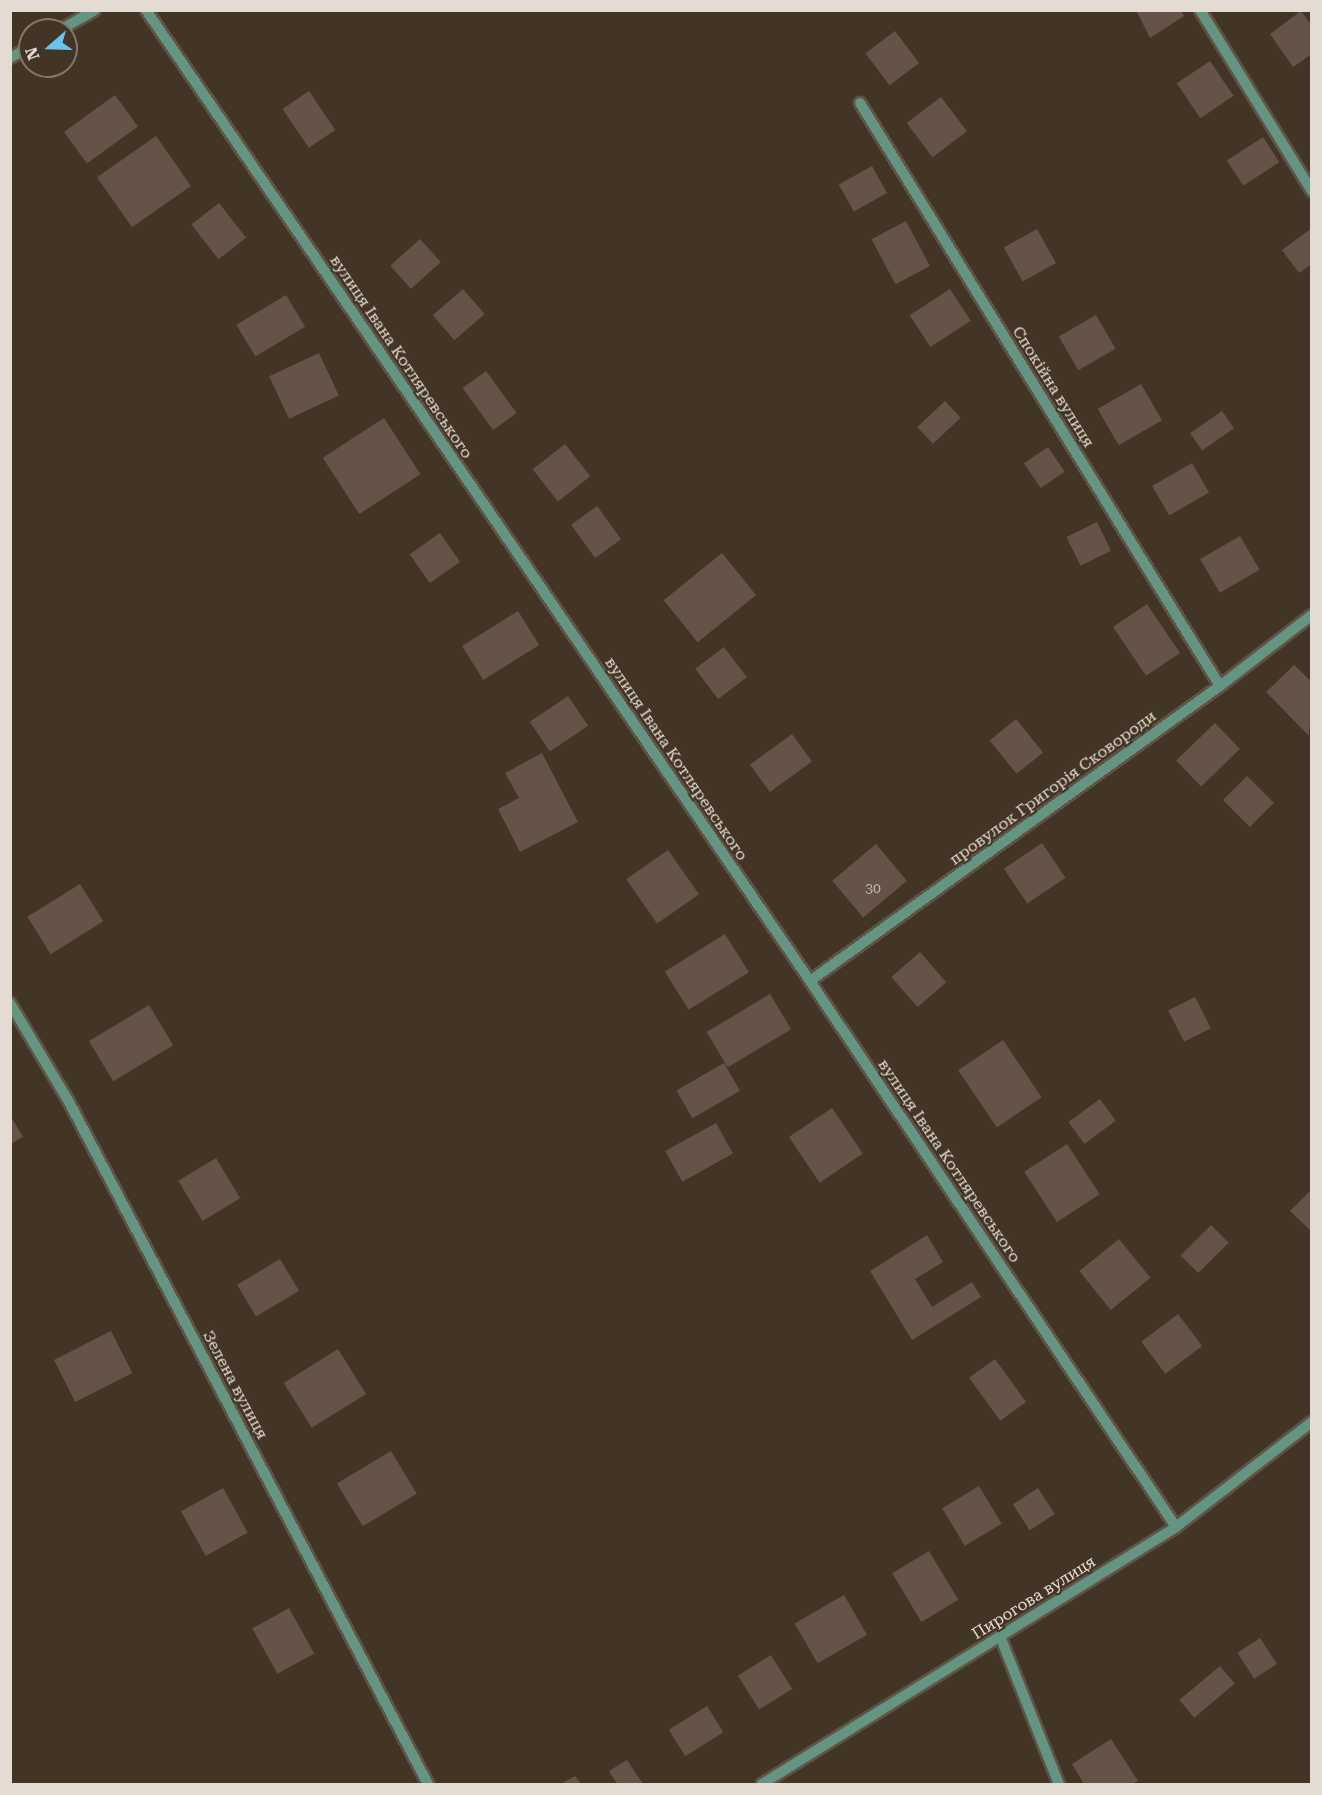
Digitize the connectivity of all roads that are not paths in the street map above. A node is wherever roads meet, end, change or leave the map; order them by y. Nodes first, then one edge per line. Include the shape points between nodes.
1 (95, 10) edge
2 (146, 10) edge
3 (1200, 10) edge
4 (78, 20) edge
5 (860, 103) dead end
6 (1311, 191) edge
7 (1311, 615) edge
8 (1221, 686) junction
9 (810, 981) junction
10 (10, 1003) edge
11 (1311, 1422) edge
12 (1176, 1527) junction
13 (1000, 1636) junction
14 (428, 1785) edge
15 (762, 1785) edge
16 (1059, 1785) edge

1 - 4 street
2 - 9 street, вулиця Івана Котляревського
3 - 6 street
5 - 8 street, Спокійна вулиця
7 - 8 street, провулок Григорія Сковороди
8 - 9 street, провулок Григорія Сковороди
9 - 12 street, вулиця Івана Котляревського
10 - 14 street, Зелена вулиця via 69,1102
11 - 12 street, Пирогова вулиця
12 - 13 street, Пирогова вулиця
13 - 15 street, Пирогова вулиця
13 - 16 street

